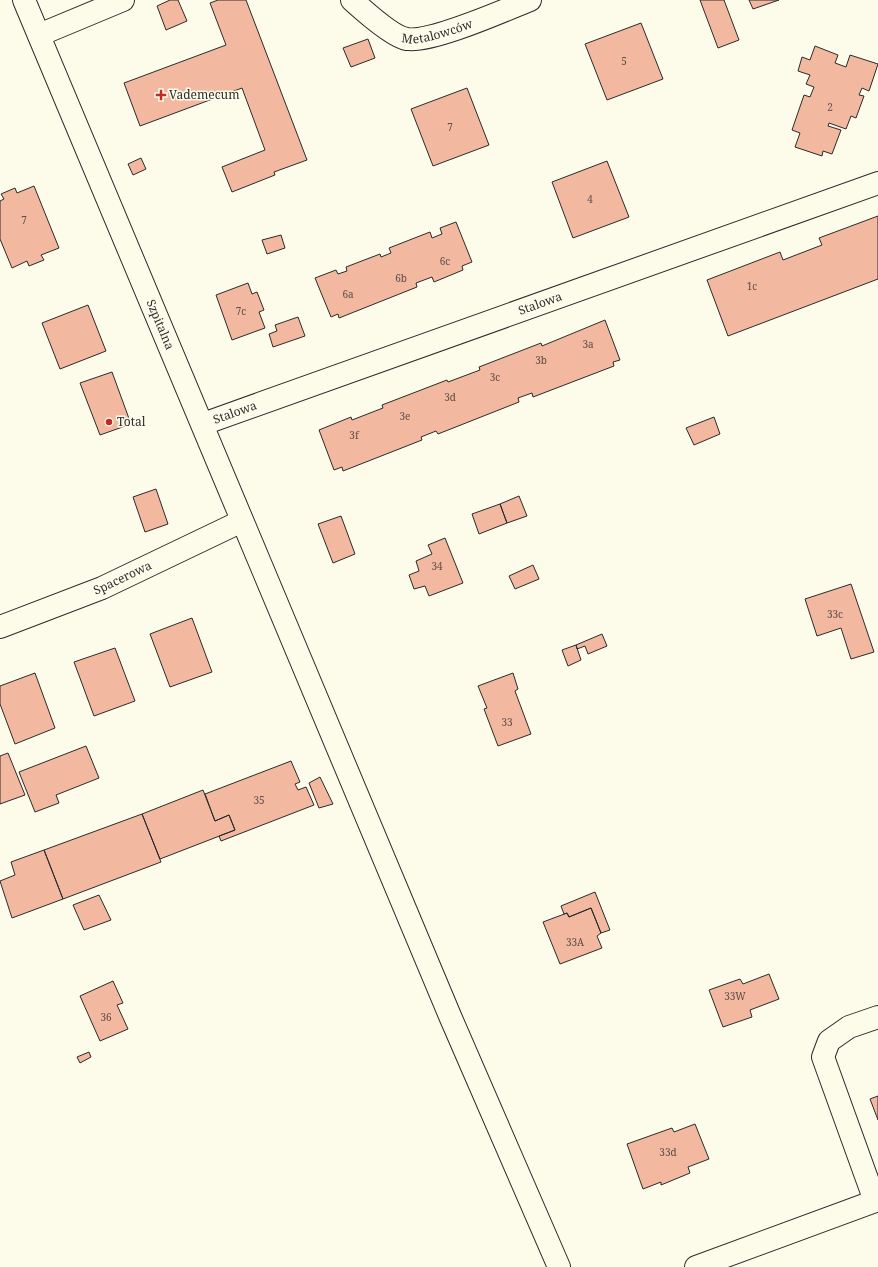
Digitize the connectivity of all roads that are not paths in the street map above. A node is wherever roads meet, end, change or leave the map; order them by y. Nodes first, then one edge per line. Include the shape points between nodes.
1 (24, 0) edge
2 (123, 0) edge
3 (352, 0) edge
4 (530, 0) edge
5 (39, 35) junction
6 (878, 183) edge
7 (203, 424) junction
8 (242, 521) junction
9 (0, 627) edge
10 (878, 1017) edge
11 (877, 1200) edge
12 (559, 1267) edge
13 (696, 1267) edge

1 - 5 street, Szpitalna
2 - 5 street
3 - 4 street, Metalowców via 386,28 407,39 427,39
5 - 7 street, Szpitalna
6 - 7 street, Stalowa
7 - 8 street, Szpitalna
8 - 9 street, Spacerowa via 102,588
8 - 12 street, Szpitalna via 447,1009
10 - 11 street via 849,1027 829,1041 823,1057
11 - 13 street

